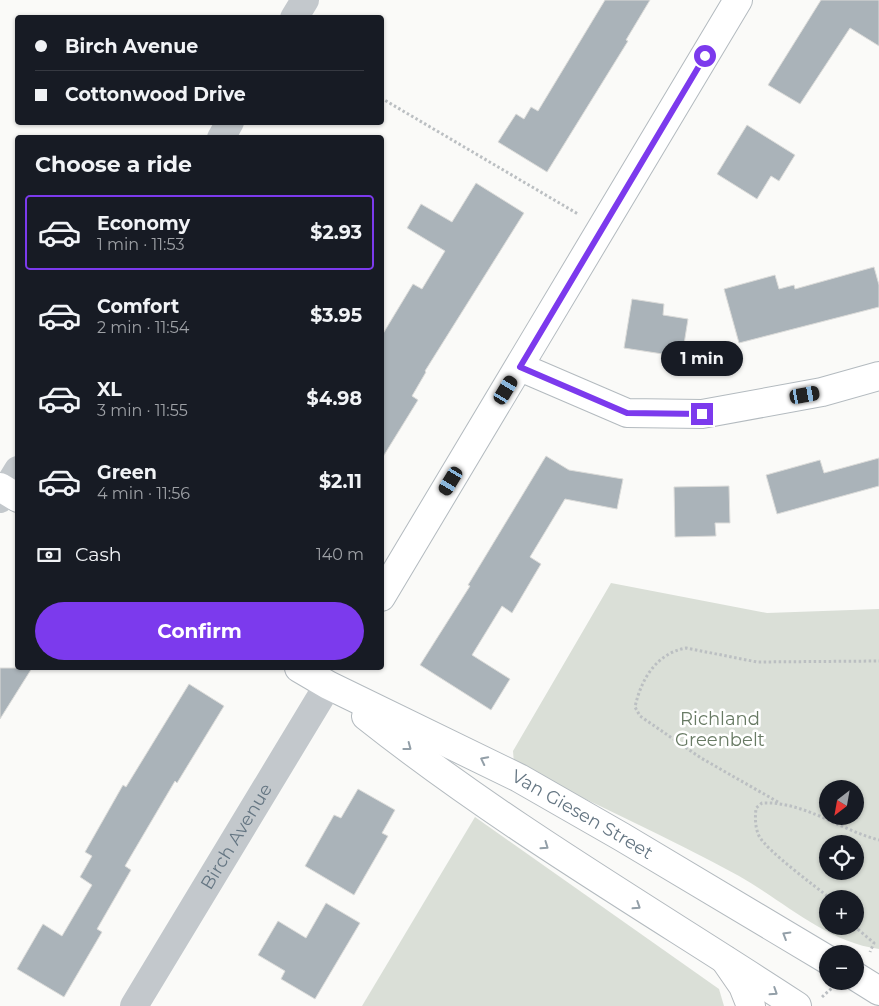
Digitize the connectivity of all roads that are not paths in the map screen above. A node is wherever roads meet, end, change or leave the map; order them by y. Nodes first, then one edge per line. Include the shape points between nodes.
1 (305, 0) edge
2 (738, 0) edge
3 (296, 15) edge
4 (520, 367) junction
5 (879, 376) edge
6 (384, 592) edge
7 (308, 670) edge
8 (333, 676) edge
9 (819, 955) edge
10 (725, 960) junction
11 (864, 982) edge
12 (879, 991) edge
13 (808, 1003) edge
14 (134, 1006) edge
15 (750, 1006) edge

1 - 3 street
2 - 4 main road
4 - 5 main road via 627,413 702,414 822,392
4 - 6 main road
7 - 8 main road, Van Giesen Street
9 -> 8 main road, Van Giesen Street via 622,837
8 -> 10 main road, Van Giesen Street via 412,751 603,884
8 - 14 street, Birch Avenue
10 -> 13 main road, Van Giesen Street
10 - 15 main road via 743,986
11 - 12 main road

